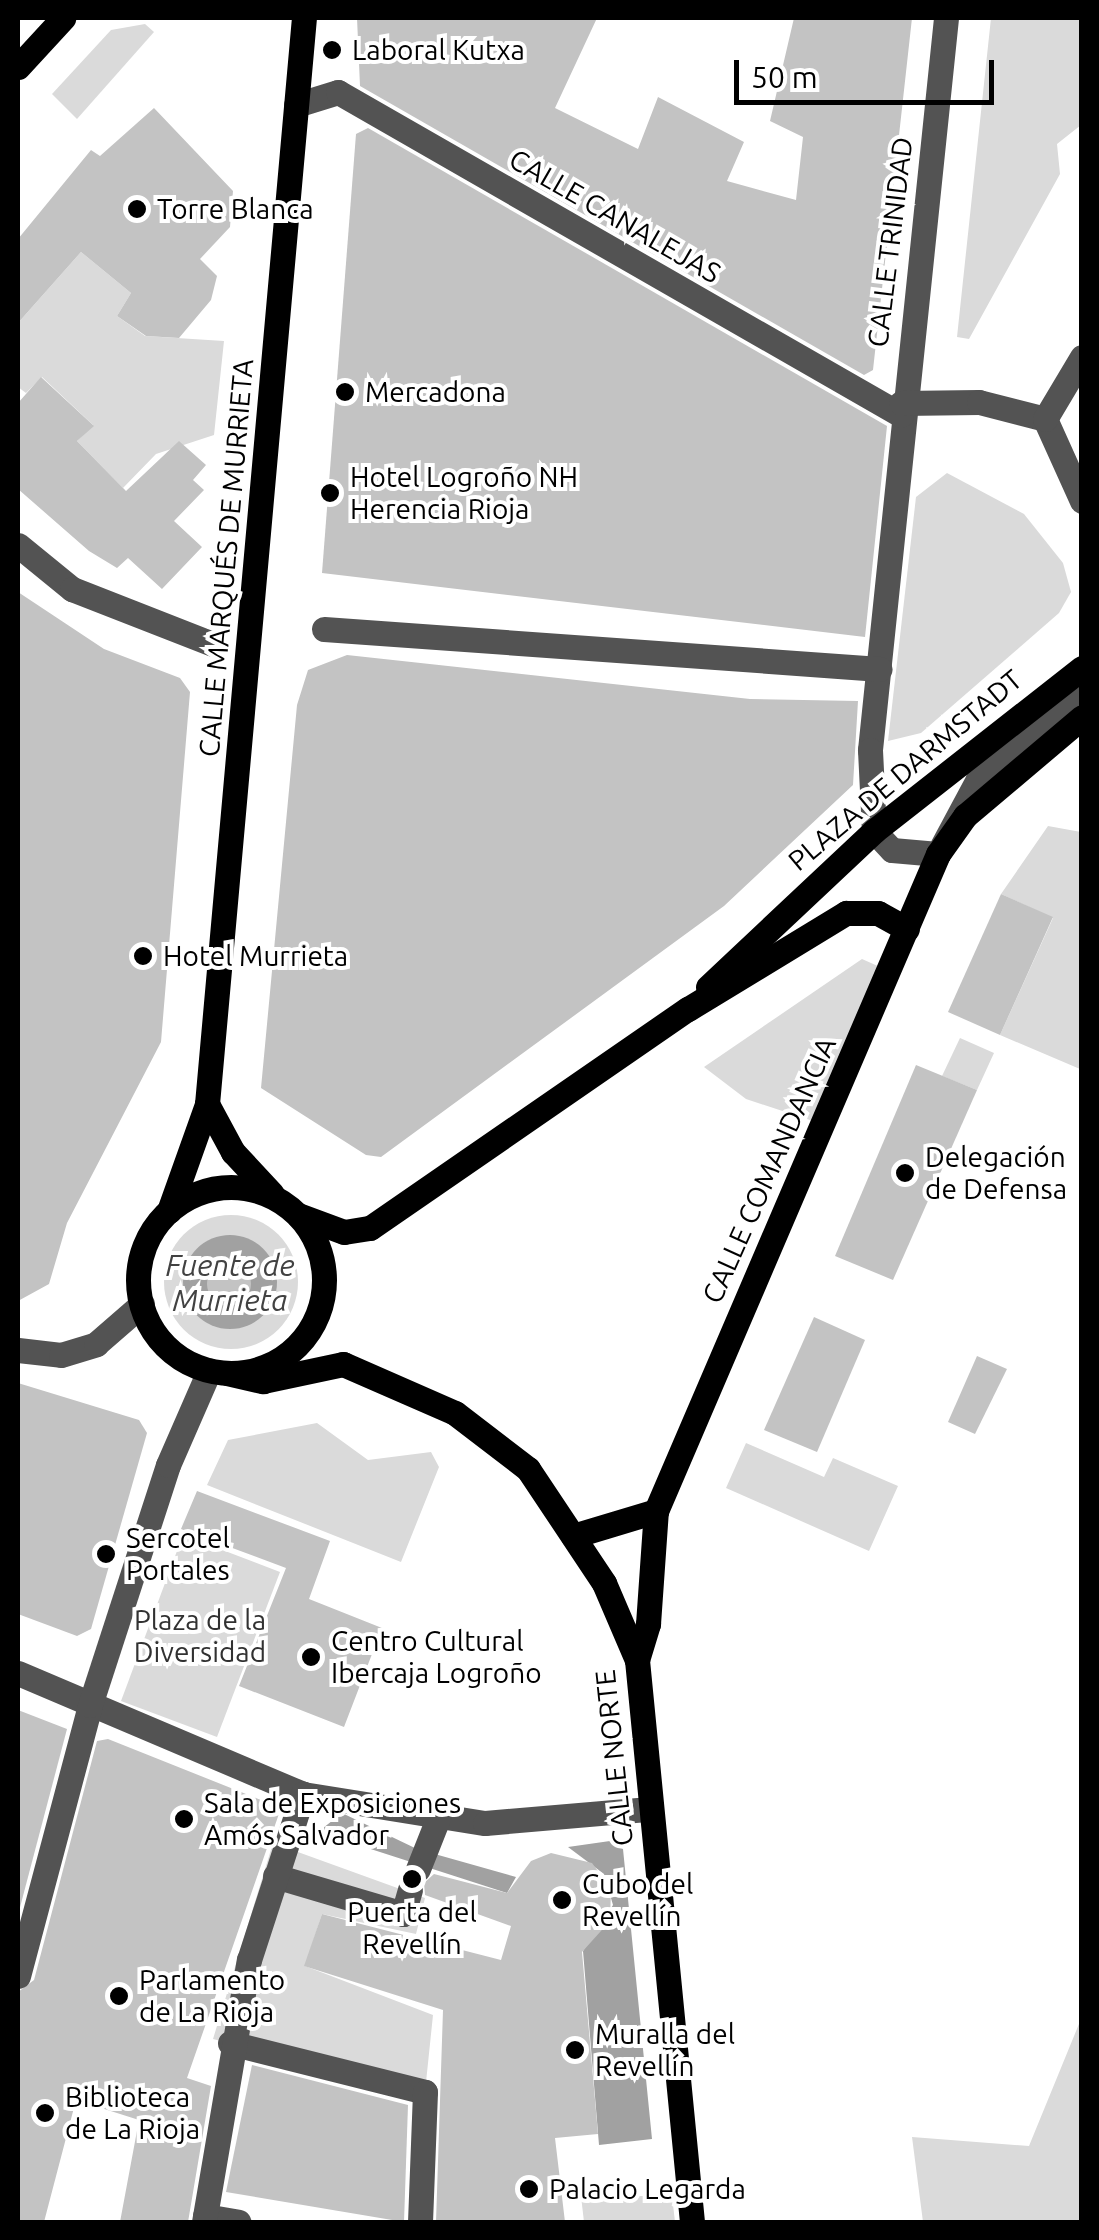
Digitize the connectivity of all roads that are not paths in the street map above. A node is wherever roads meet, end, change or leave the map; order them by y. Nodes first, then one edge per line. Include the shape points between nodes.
1 (63, 18) edge
2 (304, 18) edge
3 (946, 18) edge
4 (18, 67) edge
5 (296, 105) junction
6 (1082, 357) edge
7 (901, 409) junction
8 (1045, 419) junction
9 (1082, 501) edge
10 (18, 544) edge
11 (324, 629) dead end
12 (212, 644) dead end
13 (1082, 668) edge
14 (880, 669) junction
15 (1082, 698) edge
16 (1082, 717) edge
17 (874, 830) junction
18 (938, 854) junction
19 (907, 929) junction
20 (688, 1009) junction
21 (207, 1104) junction
22 (275, 1198) junction
23 (168, 1211) junction
24 (298, 1215) junction
25 (142, 1304) junction
26 (18, 1350) edge
27 (218, 1372) junction
28 (656, 1511) junction
29 (573, 1536) junction
30 (637, 1660) junction
31 (18, 1674) edge
32 (90, 1706) junction
33 (303, 1794) junction
34 (649, 1809) junction
35 (439, 1816) junction
36 (275, 1876) junction
37 (18, 1976) edge
38 (230, 2043) junction
39 (205, 2219) edge
40 (238, 2222) edge
41 (420, 2222) edge
42 (692, 2222) edge

1 - 4 main road
2 - 5 main road, CALLE MARQUÉS DE MURRIETA
3 - 7 street, CALLE TRINIDAD
5 - 7 street, CALLE CANALEJAS via 338,92
5 - 21 main road, CALLE MARQUÉS DE MURRIETA
6 - 8 street
7 - 8 street via 978,402
7 - 14 street, CALLE TRINIDAD
8 - 9 street
10 - 12 street via 72,589
11 - 14 street
13 - 17 main road, PLAZA DE DARMSTADT
14 - 17 street, CALLE TRINIDAD
15 - 18 street, PLAZA DE DARMSTADT via 978,779
16 - 18 main road via 965,816
17 - 18 street via 892,850
17 - 20 main road, PLAZA DE DARMSTADT via 769,923
18 - 19 main road, CALLE COMANDANCIA
19 - 20 main road via 878,913 846,913
19 - 28 main road, CALLE COMANDANCIA
20 - 24 main road via 370,1228 344,1232
21 - 22 main road via 232,1152
21 - 23 main road, CALLE MARQUÉS DE MURRIETA
22 - 23 main road via 221,1187
22 - 24 main road
23 - 25 main road via 146,1244
24 - 27 main road via 324,1275 314,1323 278,1361
25 - 26 street via 96,1344 61,1355
25 - 27 main road via 166,1347
27 - 29 main road, CALLE NORTE via 263,1381 343,1364 403,1386 494,1438
27 - 32 street via 182,1429
28 - 29 main road
28 - 30 main road, CALLE COMANDANCIA via 648,1624
29 - 30 main road, CALLE NORTE
30 - 34 main road, CALLE NORTE
31 - 32 street
32 - 33 street
32 - 37 street
33 - 35 street
33 - 36 street
34 - 35 street via 486,1823
34 - 42 main road, CALLE NORTE
35 - 36 street via 403,1914
36 - 38 street
38 - 39 street
38 - 41 street via 425,2092
39 - 40 street

